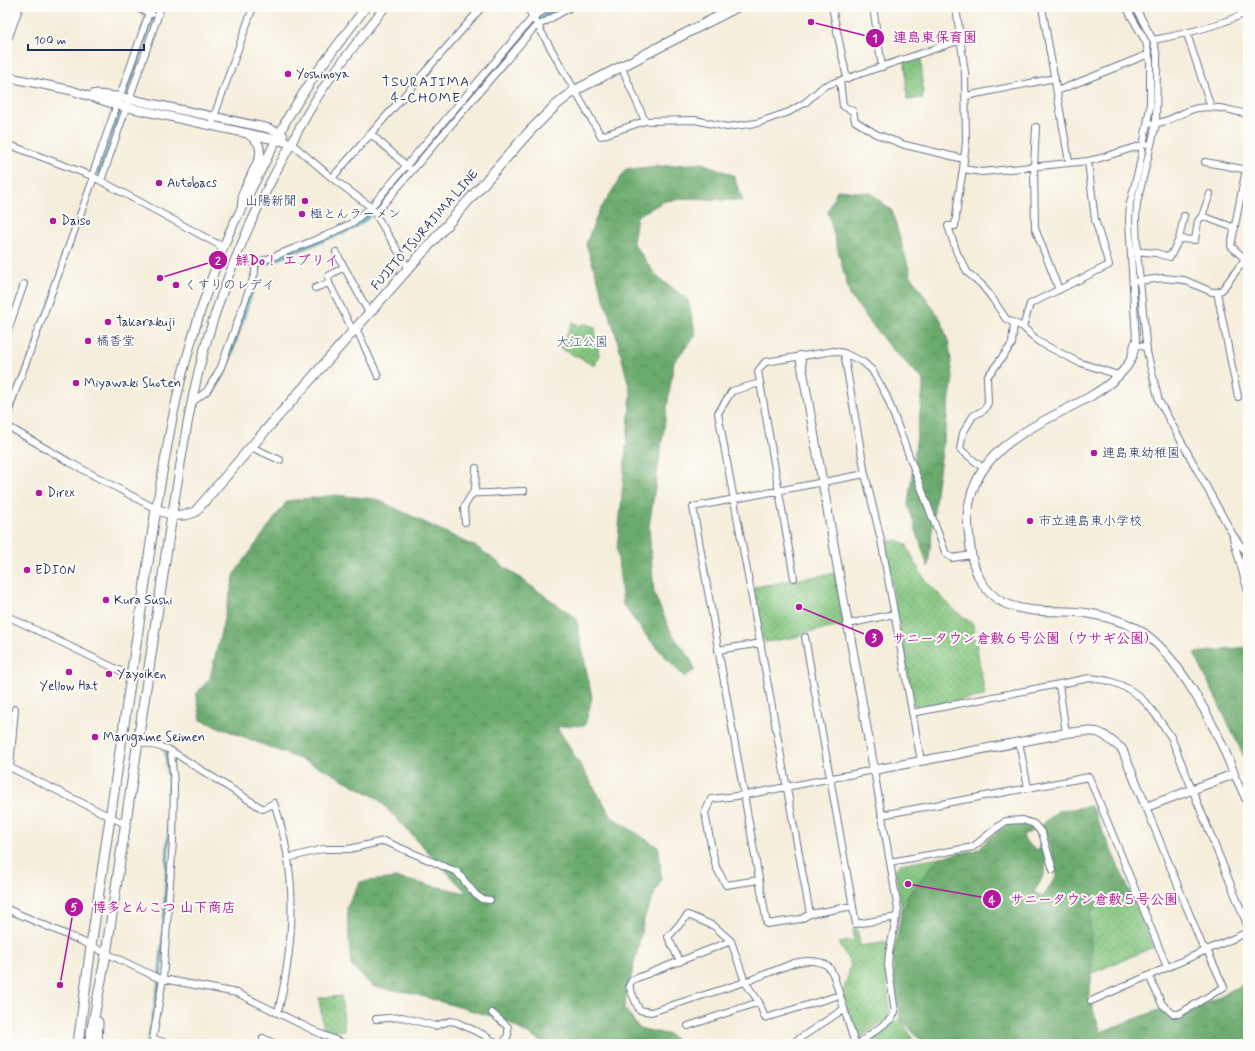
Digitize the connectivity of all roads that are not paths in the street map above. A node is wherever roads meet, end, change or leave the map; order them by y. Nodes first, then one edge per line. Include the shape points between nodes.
1 (18, 7) edge
2 (135, 7) edge
3 (161, 7) edge
4 (252, 7) edge
5 (366, 7) edge
6 (385, 7) edge
7 (482, 7) edge
8 (527, 7) edge
9 (550, 7) edge
10 (571, 7) edge
11 (737, 7) edge
12 (832, 7) edge
13 (873, 7) edge
14 (956, 7) edge
15 (1042, 7) edge
16 (1126, 7) edge
17 (1135, 7) edge
18 (1248, 12) edge
19 (149, 13) junction
20 (158, 16) junction
21 (533, 17) junction
22 (538, 26) junction
23 (1187, 34) junction
24 (7, 38) edge
25 (960, 40) junction
26 (1153, 40) junction
27 (1155, 49) junction
28 (1148, 53) junction
29 (621, 66) junction
30 (882, 67) junction
31 (7, 77) edge
32 (1055, 78) junction
33 (848, 79) junction
34 (840, 81) junction
35 (574, 91) junction
36 (1057, 91) junction
37 (966, 96) junction
38 (124, 102) junction
39 (1211, 107) junction
40 (1248, 114) edge
41 (645, 121) junction
42 (213, 122) junction
43 (1148, 123) junction
44 (1156, 124) junction
45 (1036, 127) dead end
46 (245, 132) junction
47 (371, 134) junction
48 (279, 136) junction
49 (1152, 142) junction
50 (292, 143) junction
51 (7, 144) edge
52 (1144, 144) junction
53 (964, 159) junction
54 (1088, 161) junction
55 (1069, 162) junction
56 (1206, 162) dead end
57 (1034, 167) junction
58 (409, 168) junction
59 (963, 169) junction
60 (1247, 169) edge
61 (93, 177) junction
62 (332, 178) junction
63 (101, 181) junction
64 (1210, 194) dead end
65 (371, 207) junction
66 (242, 208) junction
67 (375, 214) junction
68 (1184, 216) dead end
69 (1202, 216) junction
70 (1235, 228) junction
71 (1178, 239) junction
72 (223, 247) junction
73 (1134, 251) junction
74 (336, 252) dead end
75 (237, 256) junction
76 (1246, 257) edge
77 (255, 264) junction
78 (344, 267) junction
79 (409, 269) junction
80 (1141, 281) junction
81 (1134, 282) junction
82 (329, 283) junction
83 (24, 284) dead end
84 (315, 288) dead end
85 (1058, 290) junction
86 (1218, 292) junction
87 (369, 313) junction
88 (1014, 323) junction
89 (1023, 327) junction
90 (354, 330) junction
91 (7, 333) edge
92 (1135, 344) junction
93 (1147, 348) junction
94 (844, 353) junction
95 (800, 356) junction
96 (1118, 375) junction
97 (378, 376) dead end
98 (760, 383) junction
99 (1238, 397) dead end
100 (191, 403) junction
101 (7, 414) edge
102 (8, 426) edge
103 (251, 447) junction
104 (280, 460) dead end
105 (476, 468) dead end
106 (983, 468) junction
107 (865, 474) junction
108 (821, 482) junction
109 (778, 490) junction
110 (524, 491) dead end
111 (472, 493) junction
112 (734, 498) junction
113 (156, 510) junction
114 (172, 515) junction
115 (465, 522) dead end
116 (1232, 535) junction
117 (971, 555) junction
118 (1248, 555) edge
119 (794, 578) dead end
120 (1248, 592) edge
121 (894, 614) junction
122 (7, 616) edge
123 (848, 624) junction
124 (805, 637) dead end
125 (761, 644) junction
126 (718, 650) junction
127 (131, 676) junction
128 (1059, 684) junction
129 (14, 709) dead end
130 (912, 713) junction
131 (1066, 732) junction
132 (137, 741) junction
133 (1019, 742) junction
134 (167, 750) junction
135 (921, 760) junction
136 (8, 767) edge
137 (874, 770) junction
138 (1234, 774) junction
139 (830, 778) junction
140 (786, 786) junction
141 (1028, 788) junction
142 (1193, 789) junction
143 (745, 795) junction
144 (1248, 805) edge
145 (1146, 807) junction
146 (881, 815) junction
147 (110, 817) junction
148 (125, 824) junction
149 (288, 858) junction
150 (890, 862) junction
151 (1052, 870) dead end
152 (759, 880) junction
153 (490, 900) dead end
154 (852, 906) junction
155 (7, 909) edge
156 (810, 914) junction
157 (897, 918) junction
158 (1248, 927) edge
159 (1248, 932) edge
160 (731, 941) junction
161 (91, 946) junction
162 (1207, 950) junction
163 (106, 954) junction
164 (680, 962) junction
165 (1167, 967) junction
166 (1149, 976) junction
167 (161, 979) junction
168 (745, 982) junction
169 (840, 995) junction
170 (98, 1000) junction
171 (1091, 1001) dead end
172 (759, 1002) junction
173 (844, 1010) junction
174 (277, 1013) junction
175 (492, 1013) dead end
176 (376, 1019) dead end
177 (688, 1026) dead end
178 (81, 1028) junction
179 (263, 1038) dead end
180 (152, 1042) edge
181 (75, 1044) edge
182 (78, 1044) edge
183 (89, 1044) edge
184 (97, 1044) edge
185 (172, 1044) edge
186 (275, 1044) edge
187 (345, 1044) edge
188 (497, 1044) edge
189 (503, 1044) edge
190 (791, 1044) edge
191 (855, 1044) edge
192 (858, 1044) edge

1 - 24 main road
2 - 19 street
3 - 20 street
4 - 42 street
5 - 48 street via 317,72
6 - 50 street via 327,84 303,120
7 - 47 street
8 - 21 street
9 - 21 street
10 - 22 street
11 - 29 main road, FUJITO TSURAJIMA LINE
12 - 33 street
13 - 30 street
14 - 25 street
15 - 32 street
16 - 28 street via 1146,42
17 - 26 street
18 - 23 street
19 - 20 street
19 - 38 street
20 - 38 street
21 - 22 street
21 - 58 street
22 - 35 street
22 - 58 street
23 - 26 street
23 - 39 street
25 - 30 street
25 - 37 street
26 - 27 street
27 - 28 street
27 - 44 street via 1158,67
28 - 36 street
28 - 43 street
29 - 35 main road, FUJITO TSURAJIMA LINE
29 - 41 street
30 - 33 street
31 - 38 street
32 - 36 street
32 - 37 street
33 - 34 street
34 - 41 street via 824,86 806,102 789,112 756,123 727,127 696,120
34 - 53 street via 843,106 853,111 855,121 876,134 905,145
35 - 41 street via 601,136
35 - 79 main road, FUJITO TSURAJIMA LINE via 529,132
36 - 55 street
37 - 53 street
38 - 42 street
38 - 61 street
38 - 63 street
39 - 40 street
39 - 44 street via 1197,108
42 - 46 street
42 - 48 street via 267,128
43 - 44 street
43 - 52 street
44 - 49 street
45 - 57 street
46 - 48 street
46 - 66 street via 255,138 261,149 243,193
47 - 58 street
47 - 62 street
48 - 50 street
48 - 66 street
49 - 52 street
49 - 73 street via 1137,202
50 - 62 street
50 - 75 street via 263,197
51 - 61 street
52 - 54 street
52 - 73 street via 1130,203 1129,220
53 - 59 street
54 - 55 street
54 - 85 street via 1095,220 1109,265
55 - 57 street
56 - 60 street
57 - 59 street via 982,172
57 - 85 street via 1035,228
58 - 65 street
58 - 67 street
59 - 88 street via 955,226 948,226 957,253 968,273 981,284 1006,319
60 - 70 street
61 - 63 street
61 - 101 street
62 - 65 street
63 - 72 street
64 - 69 street
65 - 67 street
65 - 77 street via 352,223
66 - 72 street
67 - 79 street
68 - 71 street
69 - 70 street
69 - 71 street via 1198,221 1195,240
70 - 76 street via 1231,246
71 - 73 street via 1170,257
72 - 113 street via 202,305 185,364 171,424
73 - 80 street
73 - 81 street
74 - 78 street
75 - 77 street
75 - 100 street via 206,341
76 - 86 street
77 - 100 street via 255,273 222,367 207,391
78 - 82 street via 328,276
78 - 87 street
79 - 87 main road, FUJITO TSURAJIMA LINE
80 - 81 street
80 - 86 street via 1171,278
80 - 93 street
81 - 92 street
82 - 84 street
82 - 90 street
83 - 91 street
85 - 89 street via 1030,304
86 - 99 street
87 - 90 main road, FUJITO TSURAJIMA LINE
88 - 89 street
88 - 106 street via 1012,344 987,377 988,403 984,410 973,416 963,433 960,449
89 - 96 street via 1039,342 1078,362
90 - 97 street
90 - 103 main road, FUJITO TSURAJIMA LINE
92 - 93 street
92 - 96 street via 1131,358
93 - 116 street via 1159,401
94 - 95 street via 834,351
94 - 107 street
94 - 117 street via 863,362 872,370 887,397 946,554 952,558
95 - 98 street via 765,362 758,371
95 - 108 street
96 - 106 street via 1095,393 1022,433 1001,449
98 - 109 street
98 - 112 street via 732,391 718,412
100 - 114 street
102 - 113 street
103 - 104 street
103 - 114 main road, FUJITO TSURAJIMA LINE via 195,512 186,516
105 - 111 street via 476,484
106 - 117 street via 970,499 968,514
107 - 108 street
107 - 121 street via 881,540
108 - 109 street
108 - 123 street
109 - 112 street
109 - 119 street
110 - 111 street
111 - 115 street via 464,507
112 - 125 street
112 - 126 street via 693,507
113 - 114 main road, FUJITO TSURAJIMA LINE
113 - 127 main road
114 - 132 main road
116 - 118 street
116 - 120 street
117 - 138 street via 980,579 998,600 1030,610 1079,612 1120,621 1138,629 1159,645 1197,697 1218,736
121 - 123 street
121 - 130 street
122 - 127 street
123 - 137 street
124 - 139 street
125 - 126 street
125 - 140 street
126 - 143 street
127 - 147 main road
128 - 130 street
128 - 131 street
128 - 142 street via 1090,678 1112,682 1136,692 1152,709 1171,737
129 - 136 street
130 - 135 street
131 - 133 street
131 - 145 street via 1104,734 1122,749
132 - 134 street
132 - 148 main road
133 - 135 street
133 - 141 street
134 - 149 street via 263,809 274,803
134 - 167 street via 174,784 174,821
135 - 137 street
136 - 147 street
137 - 139 street
137 - 146 street
138 - 142 street
138 - 144 street
139 - 140 street
139 - 154 street
140 - 143 street
140 - 156 street
141 - 146 street
141 - 165 street via 1089,777
142 - 145 street
142 - 158 street
143 - 152 street
143 - 152 street via 711,799 705,813 716,867 726,885
145 - 162 street via 1202,945
146 - 150 street
147 - 148 street
147 - 161 main road
148 - 163 main road
149 - 153 street via 323,849 349,849 384,841 457,872 476,894 482,899
149 - 174 street via 292,892 288,965
150 - 151 street via 973,847 1006,821 1023,820 1034,824 1042,833
150 - 157 street via 898,909
152 - 156 street via 768,924 801,919
154 - 156 street
154 - 157 street via 856,924
155 - 161 street
157 - 192 street via 888,965 894,1015
159 - 162 street
160 - 164 street
160 - 164 street via 714,926 688,915 668,937
160 - 168 street
161 - 163 street
161 - 178 main road
162 - 165 street
162 - 166 street via 1224,987 1179,1014 1173,1014 1162,1004
163 - 167 street
163 - 170 main road
164 - 168 street via 632,980 629,986 639,1010 651,1012
165 - 166 street
166 - 171 street
167 - 174 street via 237,993
167 - 180 street
168 - 169 street via 794,963 825,964 830,969
168 - 172 street
169 - 172 street via 765,1018
169 - 173 street
170 - 183 main road
170 - 184 main road
172 - 177 street
173 - 190 street
173 - 191 street
174 - 187 street
175 - 189 street via 508,1027 508,1035
176 - 188 street via 402,1017 435,1026 450,1021 456,1022
178 - 181 main road
178 - 182 main road
179 - 186 street
180 - 185 street

